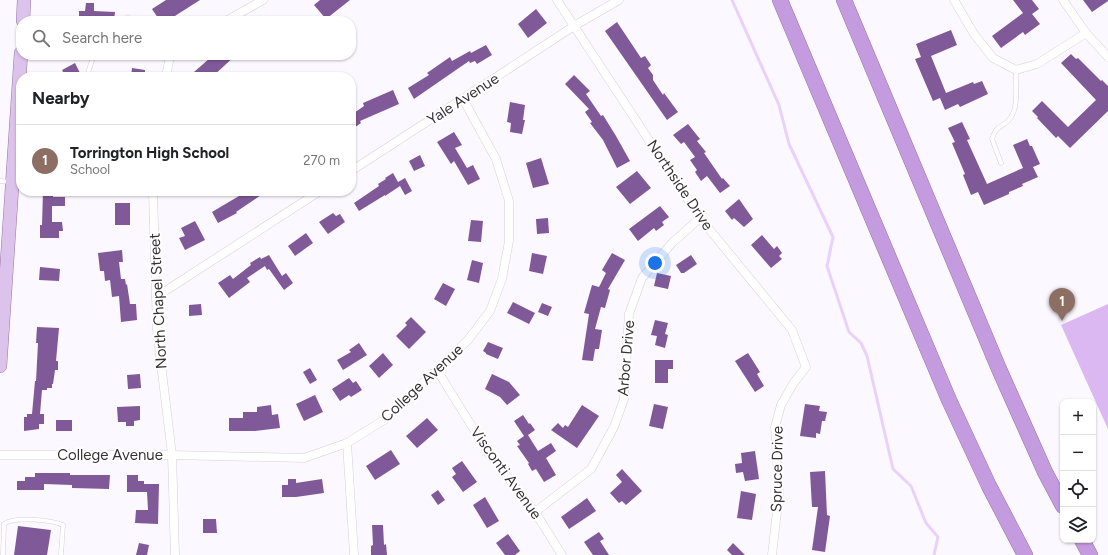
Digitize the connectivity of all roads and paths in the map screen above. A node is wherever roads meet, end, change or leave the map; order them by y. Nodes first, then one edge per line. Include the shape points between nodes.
1 (24, 0) edge
2 (263, 0) edge
3 (558, 0) edge
4 (618, 0) edge
5 (780, 0) edge
6 (844, 0) edge
7 (954, 0) edge
8 (1063, 0) edge
9 (23, 16) edge
10 (235, 16) edge
11 (574, 26) junction
12 (1086, 33) junction
13 (1108, 57) edge
14 (20, 60) edge
15 (93, 60) edge
16 (171, 60) edge
17 (1016, 70) junction
18 (19, 72) edge
19 (88, 72) edge
20 (167, 72) edge
21 (16, 96) edge
22 (463, 99) junction
23 (1001, 163) dead end
24 (356, 168) edge
25 (6, 181) edge
26 (153, 196) edge
27 (312, 196) edge
28 (700, 218) junction
29 (156, 297) junction
30 (1, 315) edge
31 (0, 366) edge
32 (806, 367) joint
33 (437, 370) junction
34 (346, 443) junction
35 (0, 455) edge
36 (172, 455) junction
37 (1060, 500) edge
38 (535, 512) junction
39 (1084, 543) edge
40 (2, 545) edge
41 (2, 555) edge
42 (61, 555) edge
43 (175, 555) edge
44 (354, 555) edge
45 (562, 555) edge
46 (772, 555) edge
47 (1025, 555) edge
48 (1090, 555) edge

1 - 9 main road
2 - 10 street
3 - 11 street, Northside Drive
4 - 11 street, Yale Avenue
5 - 47 highway via 949,400
6 - 37 highway via 999,369
7 - 17 street via 974,34 993,58
8 - 12 street
11 - 22 street, Yale Avenue
11 - 28 street, Northside Drive
12 - 13 street
12 - 17 street via 1037,64
14 - 18 main road
15 - 19 lane
16 - 20 street
17 - 23 lane via 1016,104 1013,114 995,130 992,139
21 - 25 main road
22 - 24 street, Yale Avenue
22 - 33 street, College Avenue via 496,159 509,201 509,241 502,279 490,311 468,340
25 - 30 main road
26 - 29 street, North Chapel Street
27 - 29 street
28 - 32 street, Northside Drive via 792,330
28 - 38 street, Arbor Drive via 672,243 642,278 629,314 624,399 614,427 590,469
29 - 36 street, North Chapel Street via 157,330
30 - 31 main road
32 - 46 street, Spruce Drive via 781,405 775,427 779,494
33 - 34 street, College Avenue via 384,420
33 - 38 street, Visconti Avenue via 489,454
34 - 36 street, College Avenue via 304,458
34 - 44 street
35 - 36 street, College Avenue
36 - 43 street, North Chapel Street
38 - 45 street, Visconti Avenue
39 - 48 highway
40 - 41 lane
40 - 42 lane via 4,524 8,522 22,519 61,524 64,526

